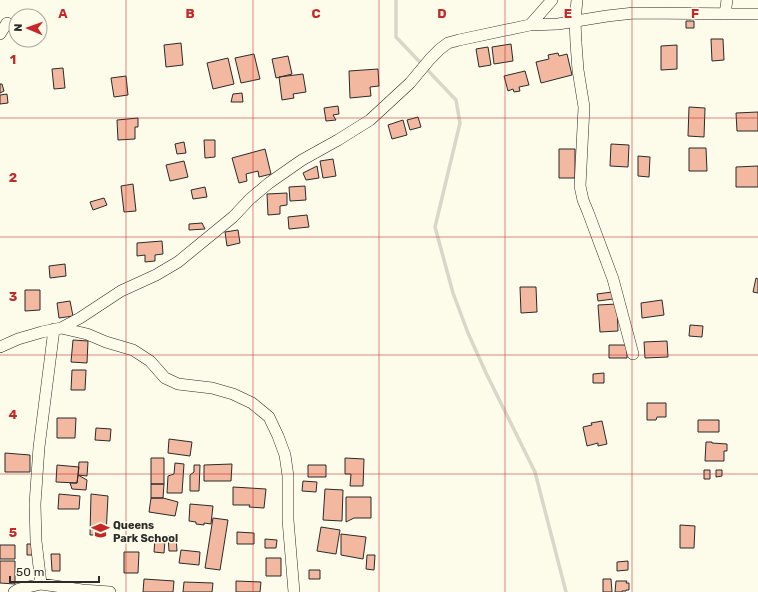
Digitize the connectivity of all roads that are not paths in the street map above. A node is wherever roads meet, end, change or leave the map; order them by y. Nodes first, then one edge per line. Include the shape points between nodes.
1 (552, 0) edge
2 (578, 0) edge
3 (727, 0) edge
4 (725, 14) junction
5 (758, 14) edge
6 (575, 21) junction
7 (7, 23) dead end
8 (530, 25) junction
9 (0, 34) edge
10 (57, 329) junction
11 (0, 347) edge
12 (633, 354) dead end
13 (41, 584) junction
14 (14, 592) edge
15 (110, 592) edge
16 (294, 592) edge

1 - 8 street
2 - 6 street
3 - 4 street
4 - 5 street
4 - 6 street via 634,13
6 - 8 street
6 - 12 street via 578,70 584,107 580,186 614,279
7 - 9 street
8 - 10 street via 448,43 370,120 302,160 269,183 234,217 178,262 156,276 121,291 80,318
10 - 11 street via 18,339
10 - 13 street via 39,447 34,504
10 - 16 street via 87,334 133,350 150,361 165,378 178,384 212,388 233,394 252,403 269,417 285,455 288,476 288,520
13 - 14 street
13 - 15 street

